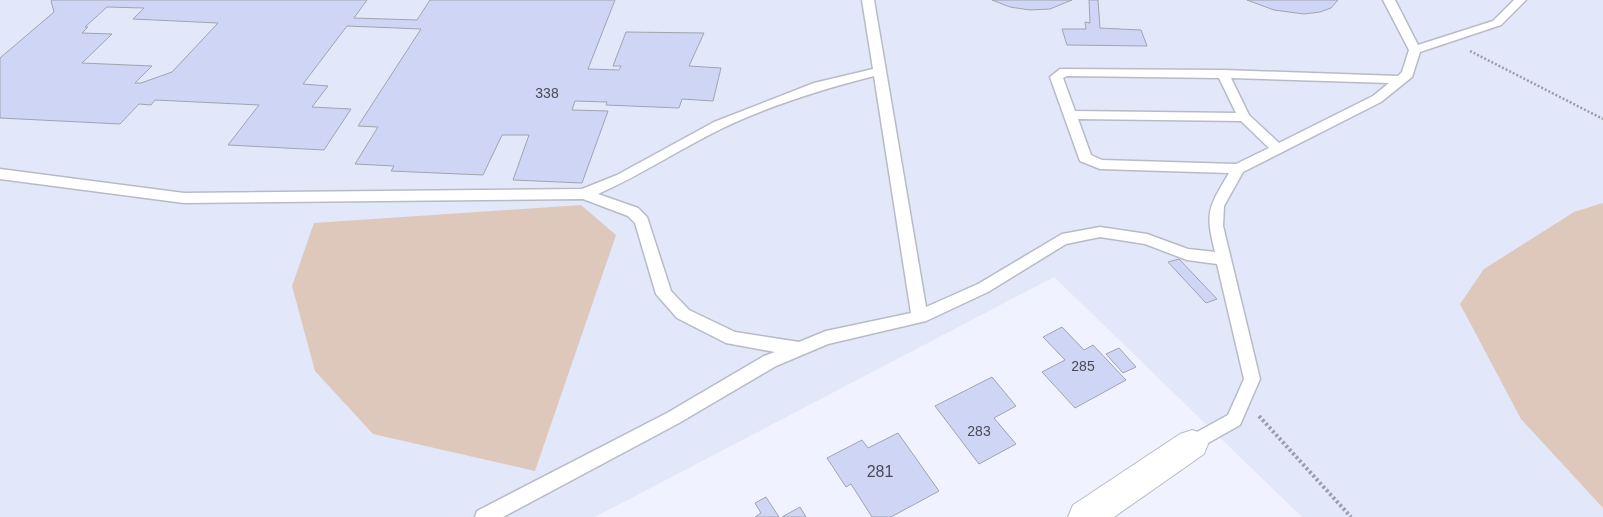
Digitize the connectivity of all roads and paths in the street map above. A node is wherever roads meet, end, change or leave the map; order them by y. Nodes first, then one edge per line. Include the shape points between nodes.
1 (868, 0) edge
2 (1389, 0) edge
3 (1520, 0) edge
4 (1448, 39) junction
5 (1415, 50) junction
6 (880, 71) junction
7 (1223, 74) junction
8 (1400, 80) junction
9 (1069, 116) junction
10 (1244, 117) junction
11 (1603, 120) edge
12 (1278, 149) junction
13 (1238, 169) junction
14 (0, 174) edge
15 (584, 194) junction
16 (1223, 259) junction
17 (920, 317) junction
18 (800, 349) junction
19 (1243, 399) junction
20 (1192, 444) joint
21 (484, 517) edge
22 (1085, 517) edge
23 (1352, 517) edge

1 - 6 lane
2 - 5 lane
3 - 4 lane via 1497,23
4 - 5 lane
4 - 11 path
5 - 8 lane via 1408,74
6 - 15 lane via 818,86 719,125 622,178
6 - 17 lane
7 - 8 lane
7 - 9 lane via 1064,72 1056,77
7 - 10 lane
8 - 12 lane via 1377,99
9 - 10 lane
9 - 13 lane via 1085,158 1100,164
10 - 12 lane
12 - 13 lane
13 - 16 lane via 1217,206 1216,226
14 - 15 lane via 184,198
15 - 18 lane via 633,212 642,221 664,294 683,314 732,338
16 - 17 lane via 1187,254 1147,239 1100,232 1062,238 982,288
16 - 19 lane via 1252,379
17 - 18 lane via 826,338
18 - 21 lane via 770,361 673,418
19 - 20 lane via 1234,420
19 - 23 path
20 - 22 street

